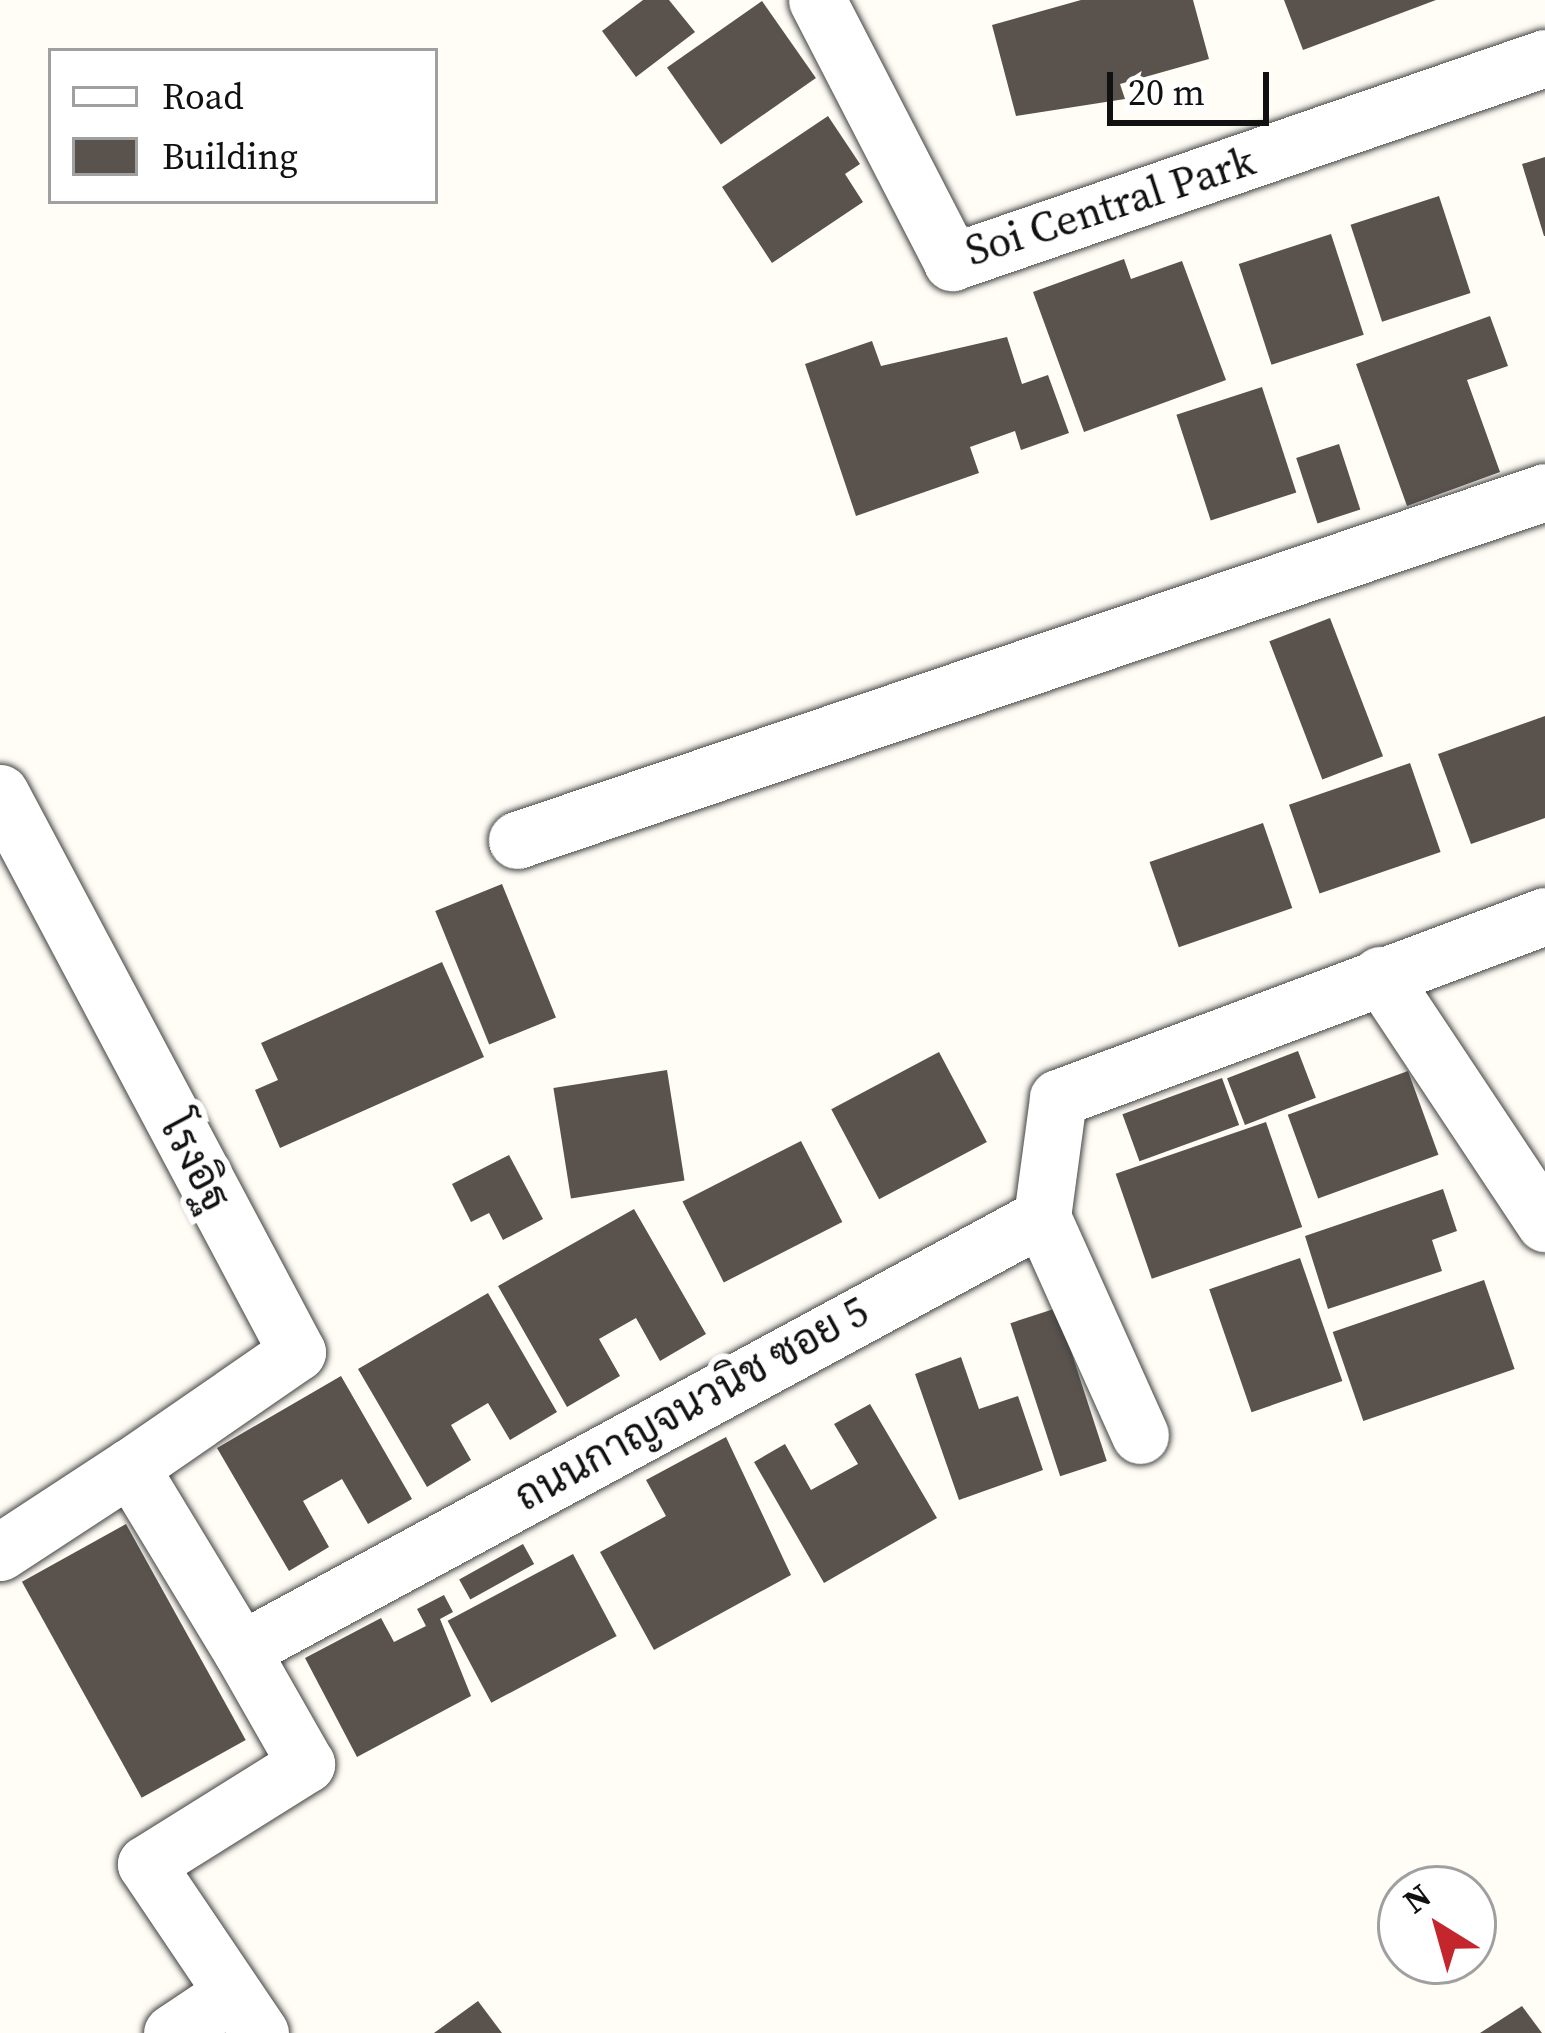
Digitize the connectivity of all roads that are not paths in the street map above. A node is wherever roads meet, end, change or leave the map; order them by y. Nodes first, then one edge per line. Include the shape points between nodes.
1 (817, 0) edge
2 (1545, 58) edge
3 (1545, 492) edge
4 (0, 794) edge
5 (517, 840) dead end
6 (1545, 916) edge
7 (1380, 975) junction
8 (1042, 1217) junction
9 (1545, 1223) edge
10 (1140, 1435) dead end
11 (130, 1467) junction
12 (0, 1552) edge
13 (242, 1650) junction
14 (246, 2013) edge
15 (172, 2033) edge

1 - 2 street, Soi Central Park via 952,262
3 - 5 street
4 - 11 street, โรงอิฐ via 297,1352
6 - 7 street
7 - 8 street via 1058,1098
7 - 9 street
8 - 10 street
8 - 13 street, ถนนกาญจนวนิช ซอย 5
11 - 12 street
11 - 13 street
13 - 14 street via 306,1764 146,1864
14 - 15 street

